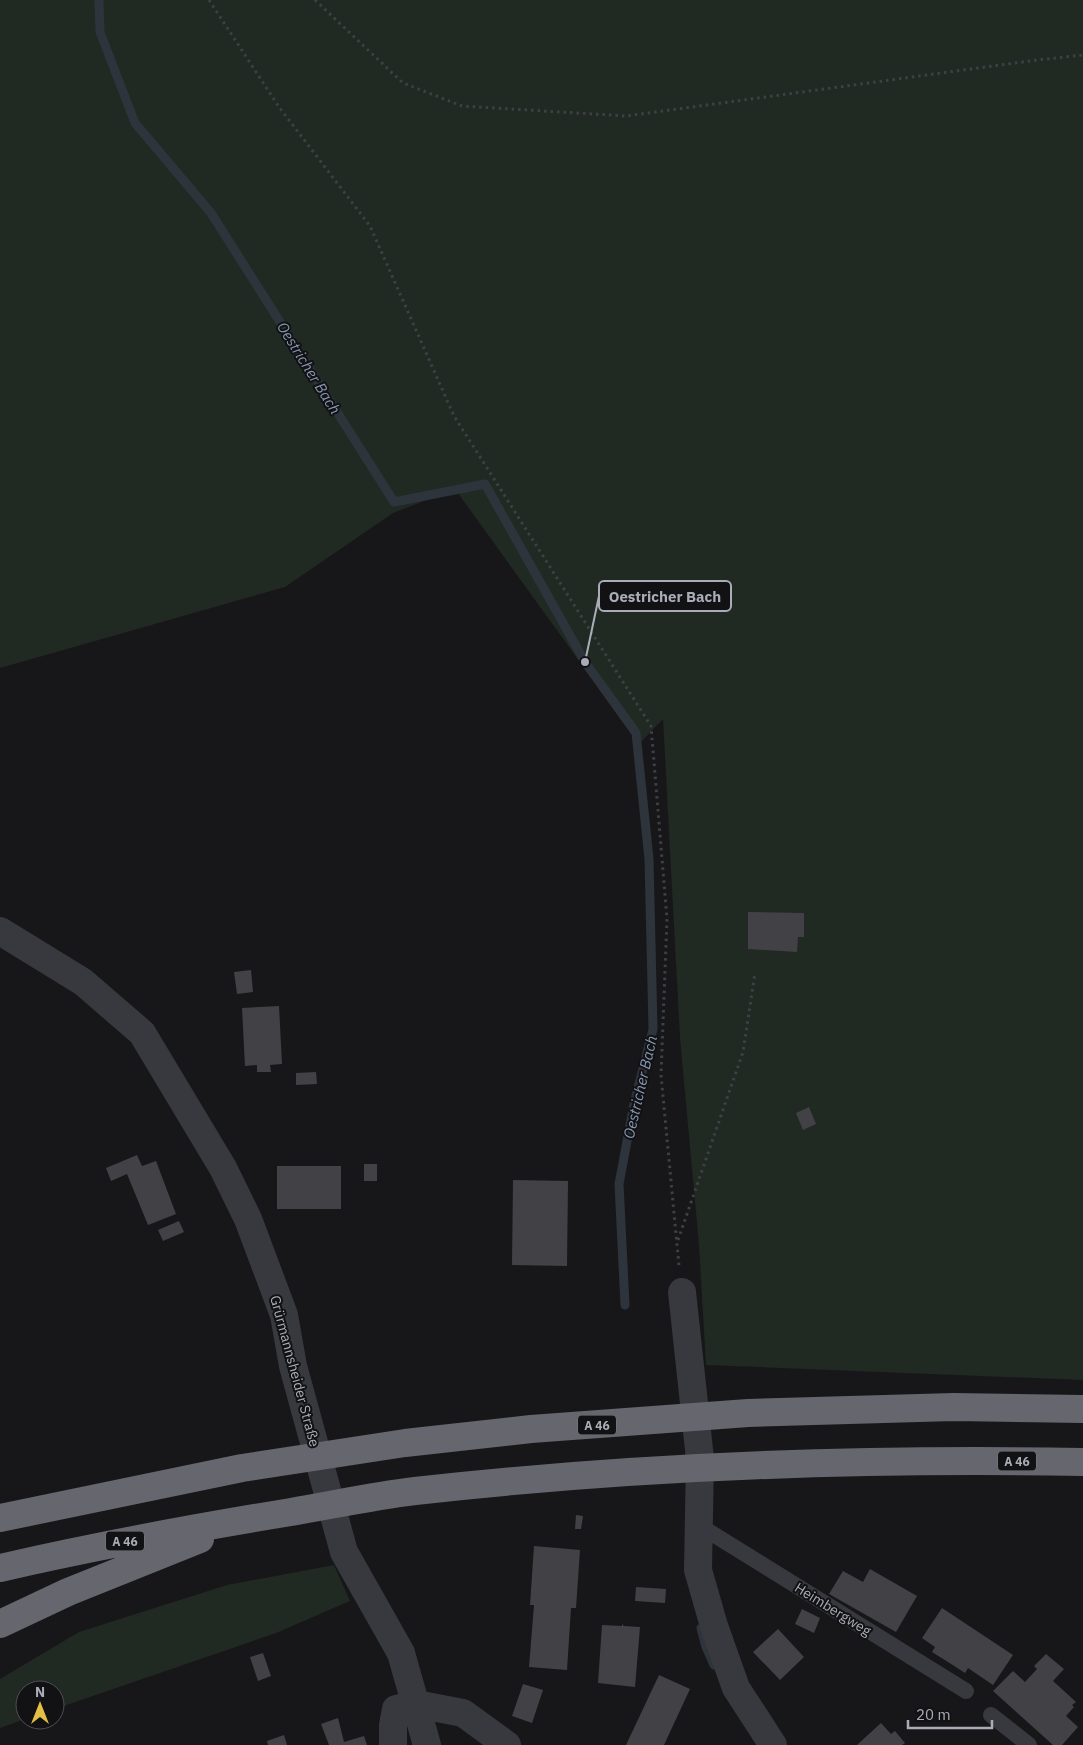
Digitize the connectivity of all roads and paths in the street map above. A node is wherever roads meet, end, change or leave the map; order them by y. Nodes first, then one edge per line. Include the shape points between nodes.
1 (209, 0) edge
2 (315, 0) edge
3 (1083, 55) edge
4 (0, 931) edge
5 (754, 973) dead end
6 (677, 1243) junction
7 (682, 1292) joint
8 (1083, 1410) edge
9 (1083, 1462) edge
10 (0, 1518) edge
11 (250, 1519) junction
12 (700, 1526) junction
13 (0, 1568) edge
14 (0, 1624) edge
15 (966, 1691) dead end
16 (416, 1704) junction
17 (992, 1715) dead end
18 (393, 1745) edge
19 (427, 1745) edge
20 (507, 1745) edge
21 (773, 1745) edge
22 (1029, 1745) edge

1 - 6 path via 279,107 370,226 454,416 651,726 667,919 661,1075
2 - 3 path via 403,82 462,106 626,116
4 - 16 street, Grürmannsheider Straße via 83,982 142,1033 223,1168 248,1219 284,1314 293,1366 344,1552 401,1653
5 - 6 path via 743,1052
6 - 7 path
7 - 12 street via 700,1459
8 - 10 highway, A 46 via 954,1407 748,1413 531,1429 405,1443 242,1468
9 - 11 highway, A 46 via 950,1460 756,1465 412,1492
11 - 13 highway, A 46 via 107,1544
11 - 14 highway via 68,1592
12 - 15 lane, Heimbergweg
12 - 21 street via 698,1570 714,1626 736,1688
16 - 18 street via 396,1709
16 - 19 street, Grürmannsheider Straße
16 - 20 street via 463,1713
17 - 22 lane

